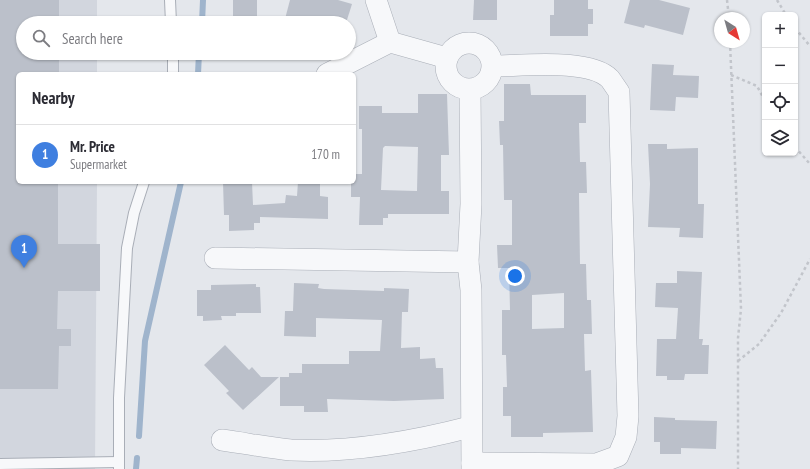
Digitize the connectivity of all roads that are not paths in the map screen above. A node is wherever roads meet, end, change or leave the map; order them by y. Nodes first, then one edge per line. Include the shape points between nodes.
1 (170, 0) edge
2 (376, 0) edge
3 (171, 16) edge
4 (390, 42) junction
5 (447, 58) junction
6 (356, 59) edge
7 (173, 60) edge
8 (355, 60) edge
9 (493, 66) junction
10 (173, 72) edge
11 (331, 72) edge
12 (470, 90) junction
13 (143, 184) edge
14 (215, 258) dead end
15 (468, 262) junction
16 (470, 428) junction
17 (222, 440) dead end
18 (0, 464) edge
19 (119, 466) edge
20 (472, 466) edge

1 - 3 lane
2 - 4 street
4 - 5 street
4 - 6 street
5 - 9 street via 456,47 470,42 484,47 489,52
5 - 12 street via 446,67 450,80 461,88
7 - 10 lane
8 - 11 street
9 - 12 street via 486,83
9 - 20 street via 573,65 594,70 609,78 619,92 628,416 626,437 618,456 596,464
12 - 15 street via 472,204
13 - 19 lane via 127,248 119,398
14 - 15 street
15 - 16 street via 471,290
16 - 17 street via 417,440 360,448 291,450
16 - 20 street
18 - 19 lane

